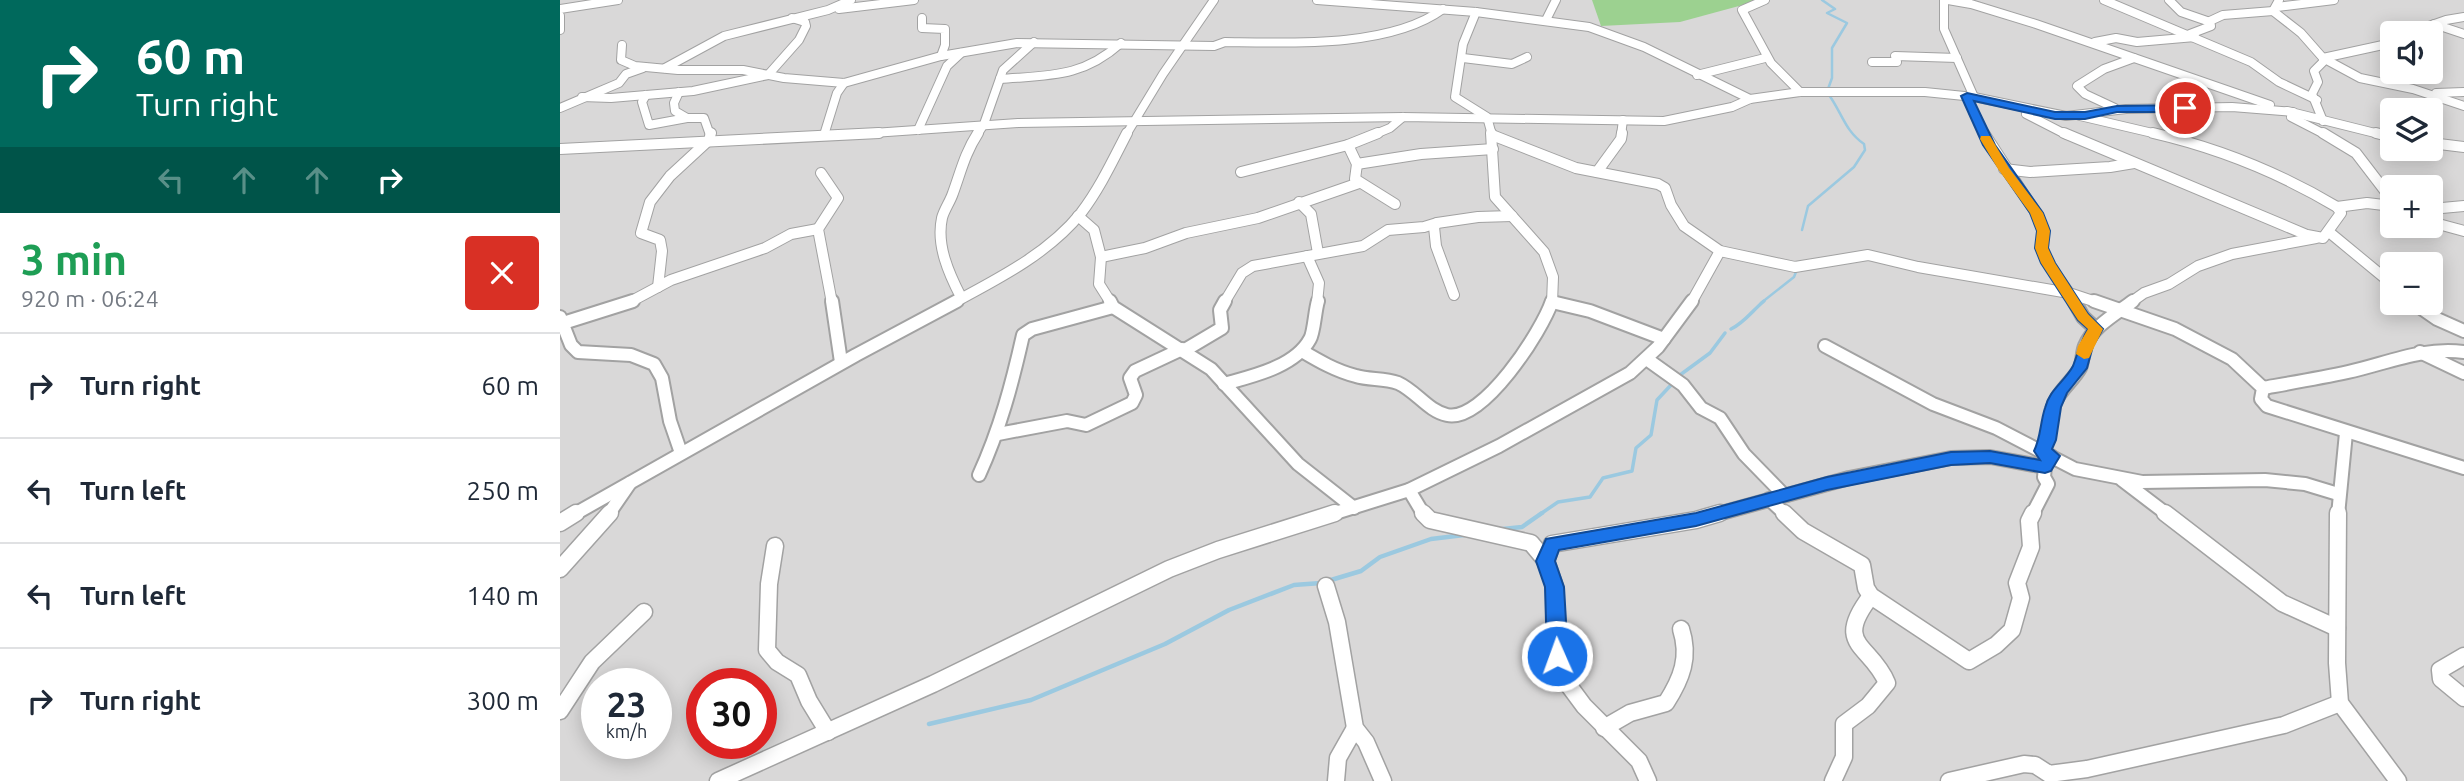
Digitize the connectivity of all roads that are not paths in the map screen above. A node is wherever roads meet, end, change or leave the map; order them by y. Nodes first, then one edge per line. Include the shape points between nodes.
1 (618, 0) edge
2 (851, 0) edge
3 (914, 0) edge
4 (1214, 0) edge
5 (1317, 0) edge
6 (1556, 0) edge
7 (1765, 0) edge
8 (1949, 0) edge
9 (2104, 0) edge
10 (2169, 0) edge
11 (2334, 0) edge
12 (1454, 1) edge
13 (2318, 1) edge
14 (2276, 6) edge
15 (560, 9) edge
16 (828, 10) junction
17 (1446, 10) junction
18 (1476, 12) junction
19 (560, 16) edge
20 (2464, 17) edge
21 (793, 18) junction
22 (922, 19) dead end
23 (1546, 20) junction
24 (2210, 22) junction
25 (2443, 22) edge
26 (2443, 27) edge
27 (560, 30) edge
28 (2464, 34) edge
29 (2192, 35) junction
30 (1034, 42) junction
31 (1121, 43) junction
32 (2092, 43) junction
33 (622, 45) dead end
34 (1182, 46) junction
35 (2380, 48) edge
36 (961, 52) junction
37 (941, 56) junction
38 (1527, 57) dead end
39 (1463, 58) junction
40 (1765, 58) junction
41 (1957, 58) junction
42 (2134, 58) junction
43 (2323, 58) junction
44 (1872, 62) dead end
45 (649, 67) junction
46 (665, 68) junction
47 (768, 75) junction
48 (1697, 75) junction
49 (1000, 79) junction
50 (844, 83) junction
51 (679, 92) junction
52 (1800, 92) junction
53 (2464, 92) edge
54 (2427, 93) junction
55 (646, 95) junction
56 (1970, 96) junction
57 (582, 97) junction
58 (1750, 99) junction
59 (2317, 100) junction
60 (2004, 103) junction
61 (2464, 106) edge
62 (560, 108) edge
63 (2117, 109) junction
64 (2278, 111) junction
65 (2293, 112) junction
66 (2080, 116) junction
67 (1403, 117) junction
68 (1487, 117) junction
69 (687, 118) junction
70 (1623, 120) junction
71 (2323, 121) junction
72 (1133, 123) junction
73 (984, 124) junction
74 (918, 130) junction
75 (2380, 134) edge
76 (824, 135) junction
77 (1492, 135) junction
78 (709, 140) junction
79 (2443, 144) edge
80 (1348, 145) junction
81 (2464, 147) edge
82 (560, 149) edge
83 (1493, 149) junction
84 (1357, 163) junction
85 (2134, 163) junction
86 (2004, 169) junction
87 (1241, 172) dead end
88 (1597, 172) junction
89 (821, 173) dead end
90 (1359, 183) junction
91 (2380, 183) edge
92 (1299, 202) junction
93 (1395, 204) dead end
94 (2380, 205) edge
95 (2464, 206) edge
96 (2337, 207) junction
97 (2443, 208) edge
98 (1078, 216) junction
99 (1512, 216) junction
100 (1437, 223) junction
101 (2443, 225) edge
102 (818, 229) junction
103 (2464, 231) edge
104 (2329, 232) junction
105 (2316, 238) junction
106 (1720, 251) junction
107 (1313, 254) junction
108 (1101, 257) junction
109 (2380, 274) edge
110 (658, 287) junction
111 (2069, 293) junction
112 (1454, 295) dead end
113 (961, 298) junction
114 (1552, 302) junction
115 (1113, 307) junction
116 (2124, 310) junction
117 (2431, 315) edge
118 (561, 321) edge
119 (2096, 329) junction
120 (2464, 331) edge
121 (1664, 340) junction
122 (1825, 346) dead end
123 (1184, 350) junction
124 (1301, 351) junction
125 (2420, 352) junction
126 (2464, 352) edge
127 (1648, 360) junction
128 (841, 362) junction
129 (2464, 373) edge
130 (1224, 384) junction
131 (2263, 388) junction
132 (2346, 433) junction
133 (998, 434) junction
134 (681, 453) junction
135 (2046, 458) junction
136 (2464, 468) edge
137 (979, 475) dead end
138 (2120, 479) junction
139 (632, 480) junction
140 (1409, 490) junction
141 (2339, 494) junction
142 (1776, 496) junction
143 (1354, 508) junction
144 (560, 523) edge
145 (775, 546) dead end
146 (1546, 561) junction
147 (560, 569) edge
148 (1326, 586) dead end
149 (1871, 596) junction
150 (644, 612) dead end
151 (2337, 628) junction
152 (1681, 629) dead end
153 (2464, 656) edge
154 (2464, 698) edge
155 (2340, 703) junction
156 (560, 711) edge
157 (1355, 728) junction
158 (1604, 728) junction
159 (828, 732) junction
160 (1991, 776) edge
161 (718, 781) edge
162 (1336, 781) edge
163 (1383, 781) edge
164 (1648, 781) edge
165 (1833, 781) edge
166 (1949, 781) edge
167 (2398, 781) edge

1 - 15 street
2 - 16 street
3 - 16 street
4 - 34 street
5 - 17 street
6 - 23 street
7 - 40 street via 1742,10
8 - 32 street
8 - 41 street via 1944,29
9 - 29 street
10 - 24 street via 2181,12
11 - 13 street
12 - 17 street
13 - 14 street
14 - 24 street via 2223,15
14 - 43 street
16 - 21 street
17 - 18 street
17 - 34 street via 1434,19 1369,37
18 - 23 street
18 - 39 street via 1465,36
19 - 27 street
20 - 25 street
21 - 46 street via 724,36
21 - 47 street via 806,26
22 - 37 street via 922,28 945,29
23 - 48 street via 1606,33
24 - 29 street via 2211,26
26 - 28 street
29 - 32 street
29 - 59 street
30 - 31 street
30 - 36 street
30 - 49 street via 1006,66
31 - 34 street
31 - 49 street via 1090,66
32 - 42 street
33 - 45 street via 621,60
34 - 72 street
35 - 43 street
36 - 37 street
36 - 74 street via 947,66
37 - 50 street
38 - 39 street via 1512,64
39 - 68 street via 1455,97
40 - 48 street
40 - 52 street
41 - 44 street via 1895,56 1897,62
41 - 56 street
42 - 63 street via 2104,68 2077,86
42 - 65 street
43 - 54 street via 2360,78
43 - 59 street via 2314,71 2318,82 2312,94
45 - 46 street
45 - 57 street
46 - 47 street
47 - 50 street
47 - 51 street
48 - 58 street
49 - 73 street
50 - 76 street
51 - 55 street
51 - 69 street via 675,111
52 - 56 street via 1909,91
52 - 58 street
53 - 54 street
54 - 61 street
55 - 57 street
55 - 69 street via 642,102 649,125
56 - 60 street
56 - 86 street via 1978,125
57 - 62 street
58 - 70 street via 1677,120
59 - 71 street
60 - 66 street via 2055,116
60 - 85 street
63 - 64 street
63 - 66 street
64 - 65 street
64 - 91 street via 2349,148
65 - 71 street
66 - 96 street via 2188,141 2295,182
67 - 68 street
67 - 72 street
67 - 80 street via 1390,128
68 - 70 street
68 - 77 street
69 - 78 street via 704,118 711,129
70 - 88 street via 1621,139
71 - 75 street
72 - 73 street
72 - 98 street via 1098,190
73 - 74 street
73 - 113 street via 965,153 942,219 949,274
74 - 76 street
76 - 78 street
77 - 83 street
77 - 88 street via 1554,162
78 - 82 street
78 - 110 street via 650,202 641,233 660,240
79 - 81 street
80 - 84 street
80 - 87 street
83 - 84 street
83 - 99 street via 1495,197
84 - 90 street via 1354,174
85 - 86 street via 2033,174
85 - 105 street
86 - 111 street via 2036,213 2048,263
88 - 106 street via 1665,188 1684,226
89 - 102 street via 838,198
90 - 92 street
90 - 93 street
92 - 107 street via 1311,214
92 - 108 street via 1258,218
94 - 96 street
95 - 97 street
96 - 104 street via 2340,218
98 - 108 street via 1094,230
98 - 113 street via 1024,260
99 - 100 street
99 - 114 street via 1530,233 1552,271
100 - 107 street via 1388,230 1363,246
100 - 112 street via 1436,246
101 - 103 street
102 - 110 street via 791,234
102 - 128 street
104 - 105 street
104 - 109 street
105 - 116 street via 2232,254 2198,266 2144,293
106 - 111 street via 1795,267 1868,255
106 - 121 street via 1694,303
107 - 123 street via 1244,271 1220,310 1222,328
107 - 124 street via 1320,291 1310,328 1312,337
108 - 115 street via 1099,284
110 - 118 street via 638,300
111 - 116 street
111 - 119 street
113 - 128 street
114 - 121 street via 1590,311
114 - 124 street via 1542,324 1484,401 1455,416 1444,415 1392,380 1356,376
115 - 123 street
115 - 133 street via 1023,335
116 - 119 street
116 - 131 street via 2175,329 2232,359
117 - 120 street
118 - 134 street via 578,352 640,356 651,362 666,387
119 - 135 street via 2085,346 2080,368 2053,407
121 - 127 street
122 - 135 street via 1933,404 1996,428
123 - 130 street
123 - 133 street via 1135,371 1130,378 1136,395 1132,403 1086,425 1067,421
124 - 130 street via 1280,366
125 - 126 street
125 - 129 street
125 - 131 street via 2350,372
127 - 140 street via 1499,446
127 - 142 street via 1683,385 1701,408 1720,418
128 - 134 street
130 - 143 street via 1298,464
131 - 132 street via 2261,399 2267,406
132 - 136 street
132 - 141 street
133 - 137 street
134 - 139 street
135 - 138 street
135 - 142 street via 1951,458
135 - 149 street via 2048,484 2029,522 2031,547 2017,583 2021,598 2018,615 2012,630 1996,645 1974,660 1965,660
138 - 141 street via 2162,484 2265,480 2305,484
138 - 151 street via 2283,603
139 - 144 street
139 - 147 street via 603,523
140 - 143 street
140 - 146 street via 1430,520 1531,544
141 - 151 street
142 - 146 street via 1696,520 1552,544
142 - 149 street via 1803,531 1862,565 1864,585
143 - 159 street via 1169,569
145 - 159 street via 767,650 798,675
146 - 158 street via 1555,587 1557,656 1564,679
148 - 157 street via 1338,622
149 - 165 street via 1854,617 1853,629 1887,683 1868,706 1844,724 1846,751
150 - 156 street via 592,662
151 - 155 street
152 - 158 street via 1688,649 1666,703 1630,713
153 - 154 street via 2440,670 2441,679
155 - 160 street via 2284,725 2087,769 2049,774 2024,764
155 - 167 street
157 - 162 street via 1338,758
157 - 163 street
158 - 164 street via 1639,761
159 - 161 street
160 - 166 street

